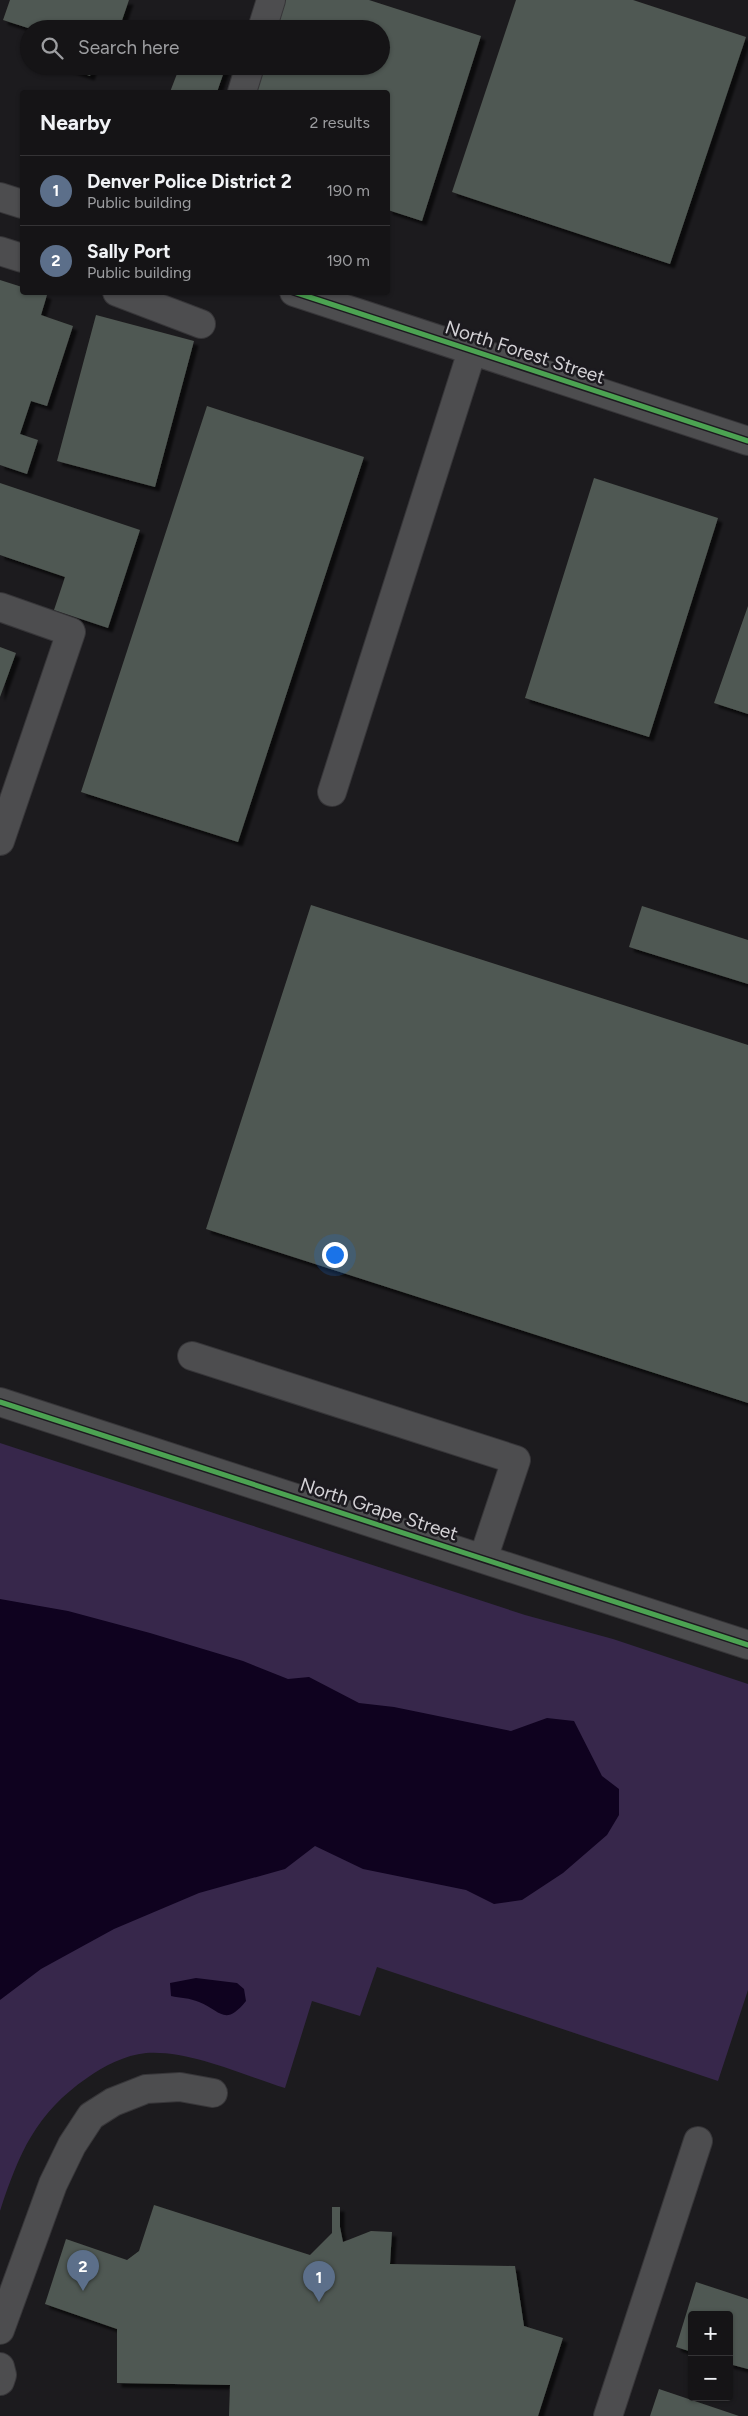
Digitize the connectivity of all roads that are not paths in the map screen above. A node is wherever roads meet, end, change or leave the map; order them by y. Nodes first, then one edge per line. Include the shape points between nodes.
1 (271, 0) edge
2 (265, 20) edge
3 (247, 75) edge
4 (243, 90) edge
5 (0, 197) edge
6 (20, 203) edge
7 (0, 251) edge
8 (20, 257) edge
9 (125, 295) edge
10 (303, 295) edge
11 (201, 324) dead end
12 (472, 351) junction
13 (748, 441) edge
14 (0, 607) edge
15 (332, 792) dead end
16 (5, 807) edge
17 (0, 841) edge
18 (192, 1356) dead end
19 (0, 1402) edge
20 (483, 1559) junction
21 (748, 1645) edge
22 (213, 2094) dead end
23 (698, 2141) dead end
24 (0, 2330) edge
25 (0, 2368) edge
26 (0, 2381) edge
27 (608, 2416) edge

1 - 2 street
3 - 4 street
5 - 6 street
7 - 8 street
9 - 11 street
10 - 12 street, North Forest Street
12 - 13 street, North Forest Street
12 - 15 street
14 - 16 street via 71,632
16 - 17 street
18 - 20 street via 516,1460
19 - 20 street, North Grape Street
20 - 21 street, North Grape Street
22 - 24 street via 180,2087 146,2089 113,2102 91,2116 53,2184
23 - 27 street
25 - 26 street

